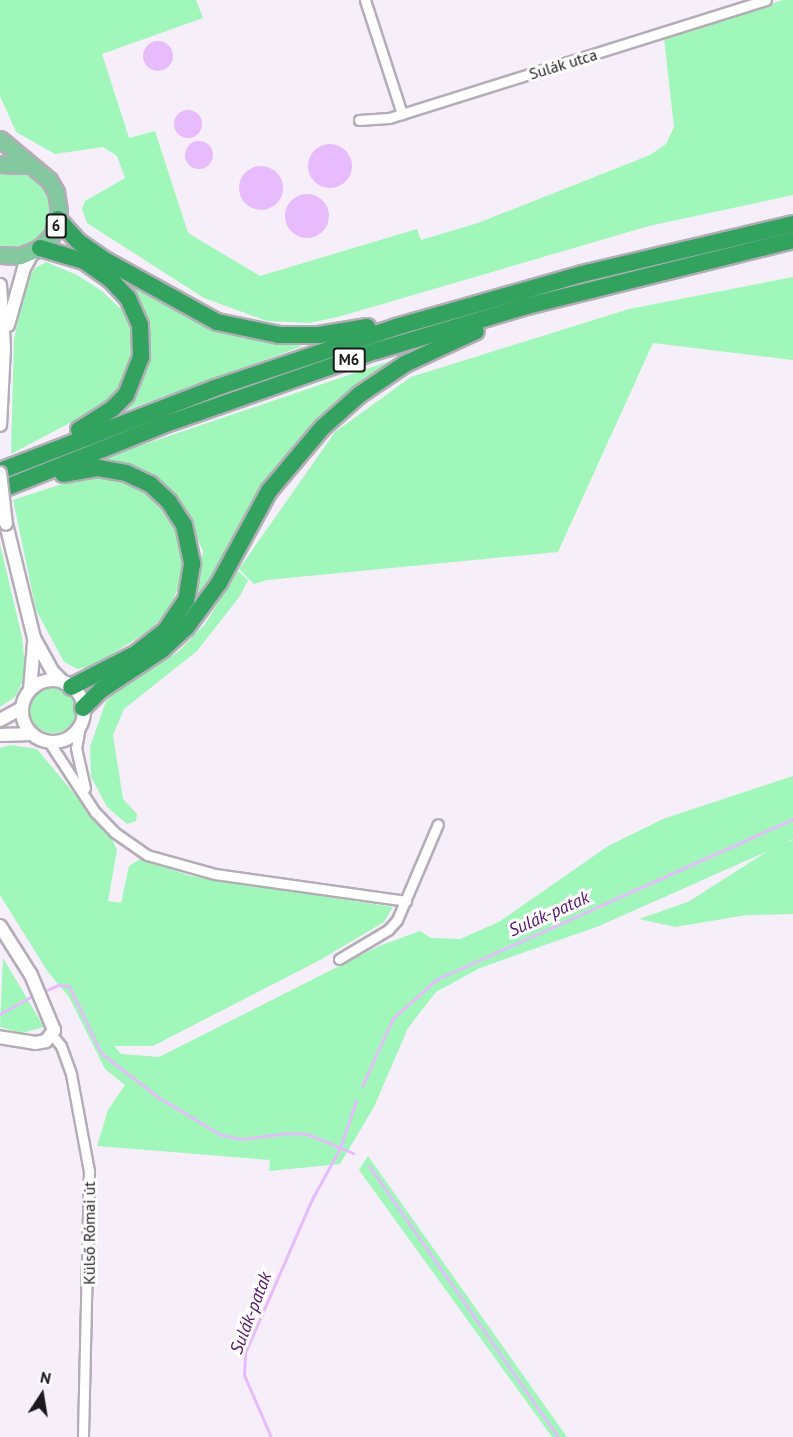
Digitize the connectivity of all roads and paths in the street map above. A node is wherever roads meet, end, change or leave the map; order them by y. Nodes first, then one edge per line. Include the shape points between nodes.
1 (365, 0) edge
2 (766, 0) edge
3 (402, 114) junction
4 (359, 120) dead end
5 (0, 139) edge
6 (0, 164) edge
7 (33, 167) junction
8 (58, 219) junction
9 (793, 224) edge
10 (793, 240) edge
11 (36, 250) junction
12 (0, 255) edge
13 (0, 285) edge
14 (587, 290) junction
15 (468, 306) junction
16 (4, 347) junction
17 (0, 425) edge
18 (5, 477) edge
19 (34, 638) junction
20 (67, 685) junction
21 (30, 691) junction
22 (22, 708) junction
23 (83, 708) junction
24 (0, 720) edge
25 (80, 726) junction
26 (32, 734) junction
27 (0, 735) edge
28 (49, 742) junction
29 (88, 799) junction
30 (438, 824) dead end
31 (406, 901) junction
32 (0, 926) edge
33 (339, 958) dead end
34 (52, 1036) junction
35 (0, 1037) edge
36 (83, 1437) edge

1 - 3 street
2 - 3 street, Sulák utca
3 - 4 street, Sulák utca via 373,122
5 - 7 main road, 6
6 - 7 main road via 15,162
7 - 8 main road, 6 via 53,186
8 - 11 main road, 6 via 52,235
8 - 15 highway via 79,242 180,303 217,322 260,333 337,333
9 - 15 highway, M6
10 - 14 highway, M6
11 - 12 main road, 6
11 - 16 street via 12,306
11 - 18 highway via 84,261 111,279 132,305 142,348 136,375 112,409
13 - 16 street
14 - 18 highway, M6 via 468,323 268,387
14 - 23 highway via 552,308 440,345 359,395 322,428 286,469 219,583 186,628 162,650 101,690
15 - 18 highway, M6 via 266,370
16 - 17 street
18 - 19 street, bridge via 6,524
18 - 20 highway via 88,468 126,473 163,495 188,535 190,580 186,600 174,621 137,653
19 - 20 street via 53,672
19 - 21 street
20 - 21 street via 46,681
20 - 23 street
21 - 22 street
22 - 24 street
22 - 26 street
23 - 25 street
25 - 28 street via 67,739
25 - 29 street via 76,748
26 - 27 street
26 - 28 street
28 - 29 street
29 - 31 street via 95,812 130,845 178,866
30 - 31 street
31 - 33 street via 388,930
32 - 34 street via 40,993 52,1021
34 - 35 street via 36,1043
34 - 36 street, Külső Római út via 61,1046 71,1074 89,1171

